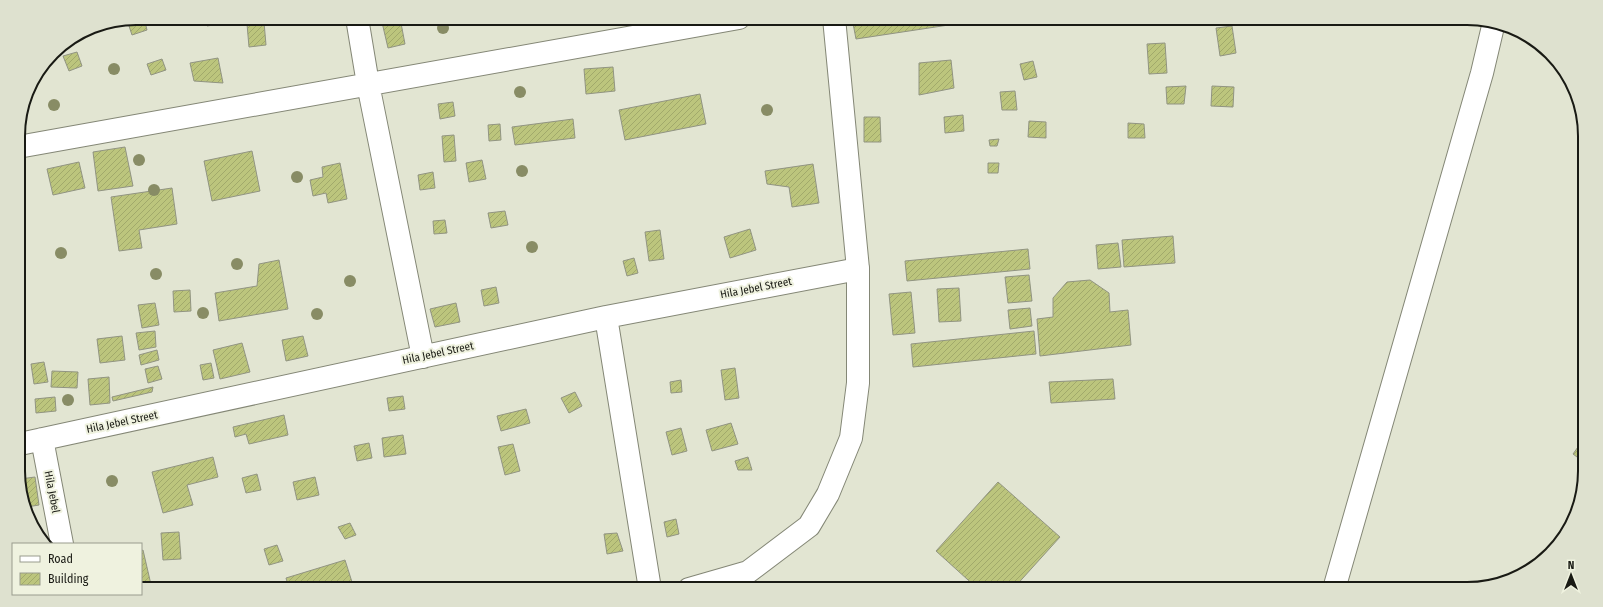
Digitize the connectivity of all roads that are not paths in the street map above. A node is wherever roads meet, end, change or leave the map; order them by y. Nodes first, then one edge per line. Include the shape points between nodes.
1 (358, 25) edge
2 (700, 25) edge
3 (835, 25) edge
4 (1492, 28) edge
5 (368, 84) junction
6 (25, 146) edge
7 (858, 269) junction
8 (606, 317) junction
9 (423, 357) junction
10 (42, 439) junction
11 (25, 443) edge
12 (62, 543) edge
13 (649, 582) edge
14 (713, 582) edge
15 (1336, 582) edge

1 - 5 street
2 - 5 street
3 - 7 street
4 - 15 street
5 - 6 street
5 - 9 street
7 - 8 street, Hila Jebel Street
7 - 14 street via 858,383 851,438 828,494 809,526 748,572
8 - 9 street, Hila Jebel Street
8 - 13 street
9 - 10 street, Hila Jebel Street
10 - 11 street, Hila Jebel Street
10 - 12 street, Hila Jebel

